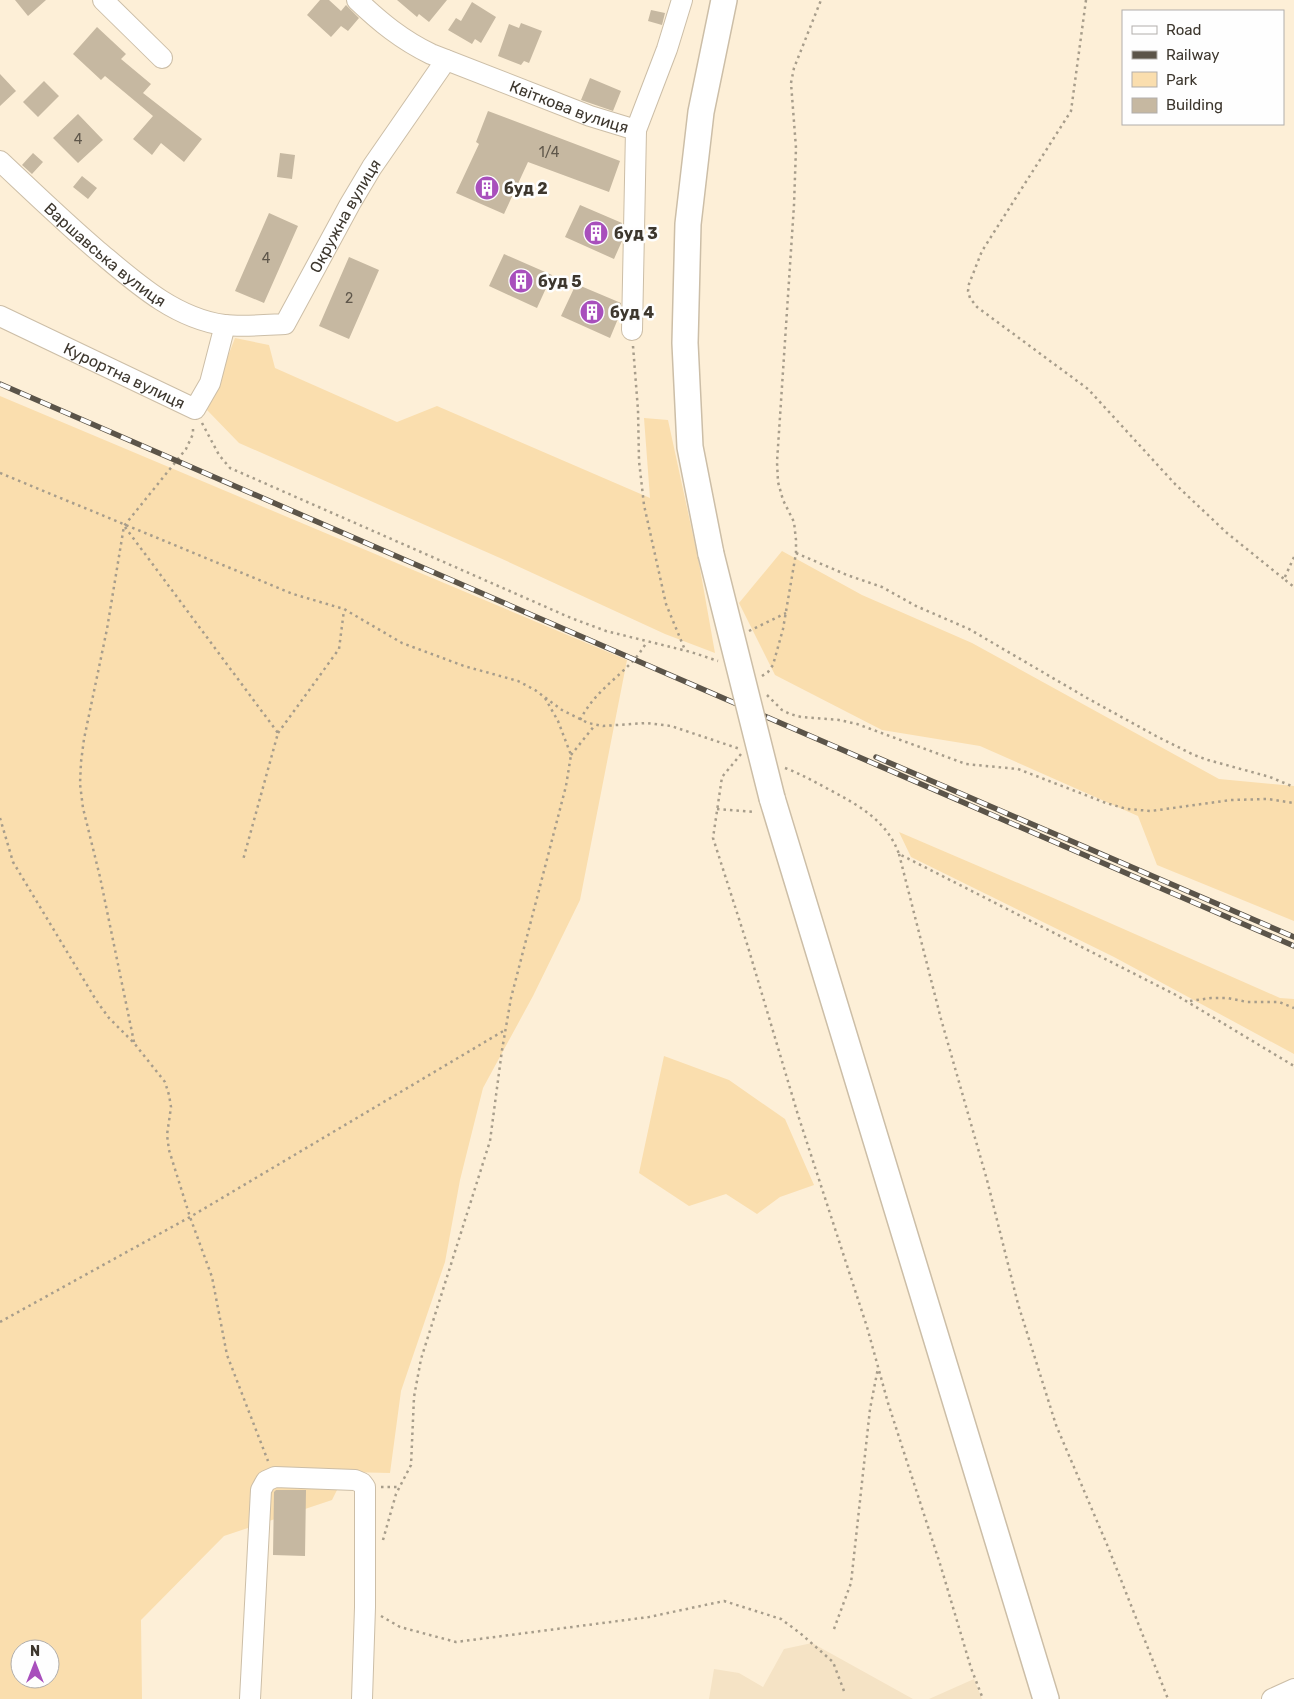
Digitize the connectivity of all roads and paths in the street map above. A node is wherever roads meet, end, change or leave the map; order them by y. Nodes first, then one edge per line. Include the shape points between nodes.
1 (103, 0) edge
2 (357, 0) edge
3 (682, 0) edge
4 (724, 0) edge
5 (821, 0) edge
6 (1086, 0) edge
7 (162, 58) dead end
8 (446, 60) junction
9 (636, 130) junction
10 (0, 161) edge
11 (0, 316) edge
12 (225, 325) junction
13 (632, 330) joint
14 (195, 409) junction
15 (0, 473) edge
16 (124, 526) junction
17 (796, 553) junction
18 (1294, 557) edge
19 (1284, 579) junction
20 (1294, 587) edge
21 (344, 609) junction
22 (786, 613) junction
23 (732, 639) junction
24 (647, 642) junction
25 (685, 650) junction
26 (722, 663) dead end
27 (762, 677) dead end
28 (765, 693) dead end
29 (545, 698) junction
30 (580, 720) junction
31 (595, 725) junction
32 (278, 733) junction
33 (571, 755) junction
34 (785, 768) dead end
35 (1294, 787) edge
36 (1294, 803) edge
37 (774, 806) junction
38 (717, 809) junction
39 (0, 818) edge
40 (899, 854) junction
41 (243, 860) dead end
42 (1188, 1001) junction
43 (1294, 1008) edge
44 (505, 1030) junction
45 (134, 1043) junction
46 (1294, 1066) edge
47 (190, 1217) junction
48 (0, 1322) edge
49 (878, 1368) junction
50 (268, 1484) junction
51 (382, 1545) dead end
52 (365, 1607) junction
53 (834, 1629) dead end
54 (1294, 1689) edge
55 (844, 1691) dead end
56 (250, 1699) edge
57 (362, 1699) edge
58 (983, 1699) edge
59 (1046, 1699) edge
60 (1168, 1699) edge
61 (1272, 1699) edge

1 - 7 street
2 - 8 street, Квіткова вулиця via 410,44
3 - 9 street
4 - 23 main road, bridge via 701,112 688,224 685,343 690,447
5 - 17 path via 791,83 796,148 776,462 783,500 794,522
6 - 19 path via 1071,111 982,251 969,284 970,298 1088,389 1175,484 1227,533
8 - 9 street, Квіткова вулиця via 590,116
8 - 12 street, Окружна вулиця via 372,167 285,324
9 - 13 street, Квіткова вулиця
10 - 12 street, Варшавська вулиця via 134,282 161,301 188,314
11 - 14 street, Курортна вулиця
12 - 14 street, Курортна вулиця via 210,383
13 - 25 path via 644,505 666,604
14 - 16 path via 193,434 186,449
14 - 24 path via 219,455 230,468 571,618
15 - 16 path
16 - 21 path via 293,594
16 - 32 path
16 - 45 path via 84,739 80,784
17 - 22 path
17 - 35 path via 846,575 882,586 916,606 969,629 1096,703 1194,755
18 - 19 path
19 - 20 path
21 - 29 path via 402,642 464,666 518,681
21 - 32 path via 339,649
22 - 23 path
22 - 27 path via 774,665
23 - 37 main road, bridge
24 - 25 path
24 - 30 path via 634,660 598,693
25 - 26 path
28 - 36 path via 790,714 857,724 966,764 1018,769 1127,809 1151,811 1240,800 1268,799
29 - 30 path
29 - 33 path
30 - 31 path
31 - 33 path
31 - 38 path via 646,723 671,726 744,751 722,777
32 - 41 path
33 - 44 path
34 - 40 path via 871,815 889,834
37 - 38 path
37 - 59 main road
38 - 49 path via 713,838
39 - 45 path via 22,878 96,1000
40 - 42 path
40 - 60 path via 1018,1304 1056,1425
42 - 43 path via 1228,998 1247,1002 1279,1002
42 - 46 path
44 - 47 path
44 - 51 path via 490,1141 421,1359 414,1397 411,1465 396,1494
45 - 47 path via 165,1082 170,1095 166,1135
47 - 48 path
47 - 50 path via 212,1277 227,1355
49 - 53 path via 870,1409 851,1583
49 - 58 path
50 - 52 street via 355,1480 362,1483 366,1492
50 - 56 street
52 - 55 path via 400,1628 456,1642 649,1616 724,1601 781,1619 800,1633 833,1662
52 - 57 street
54 - 61 street

